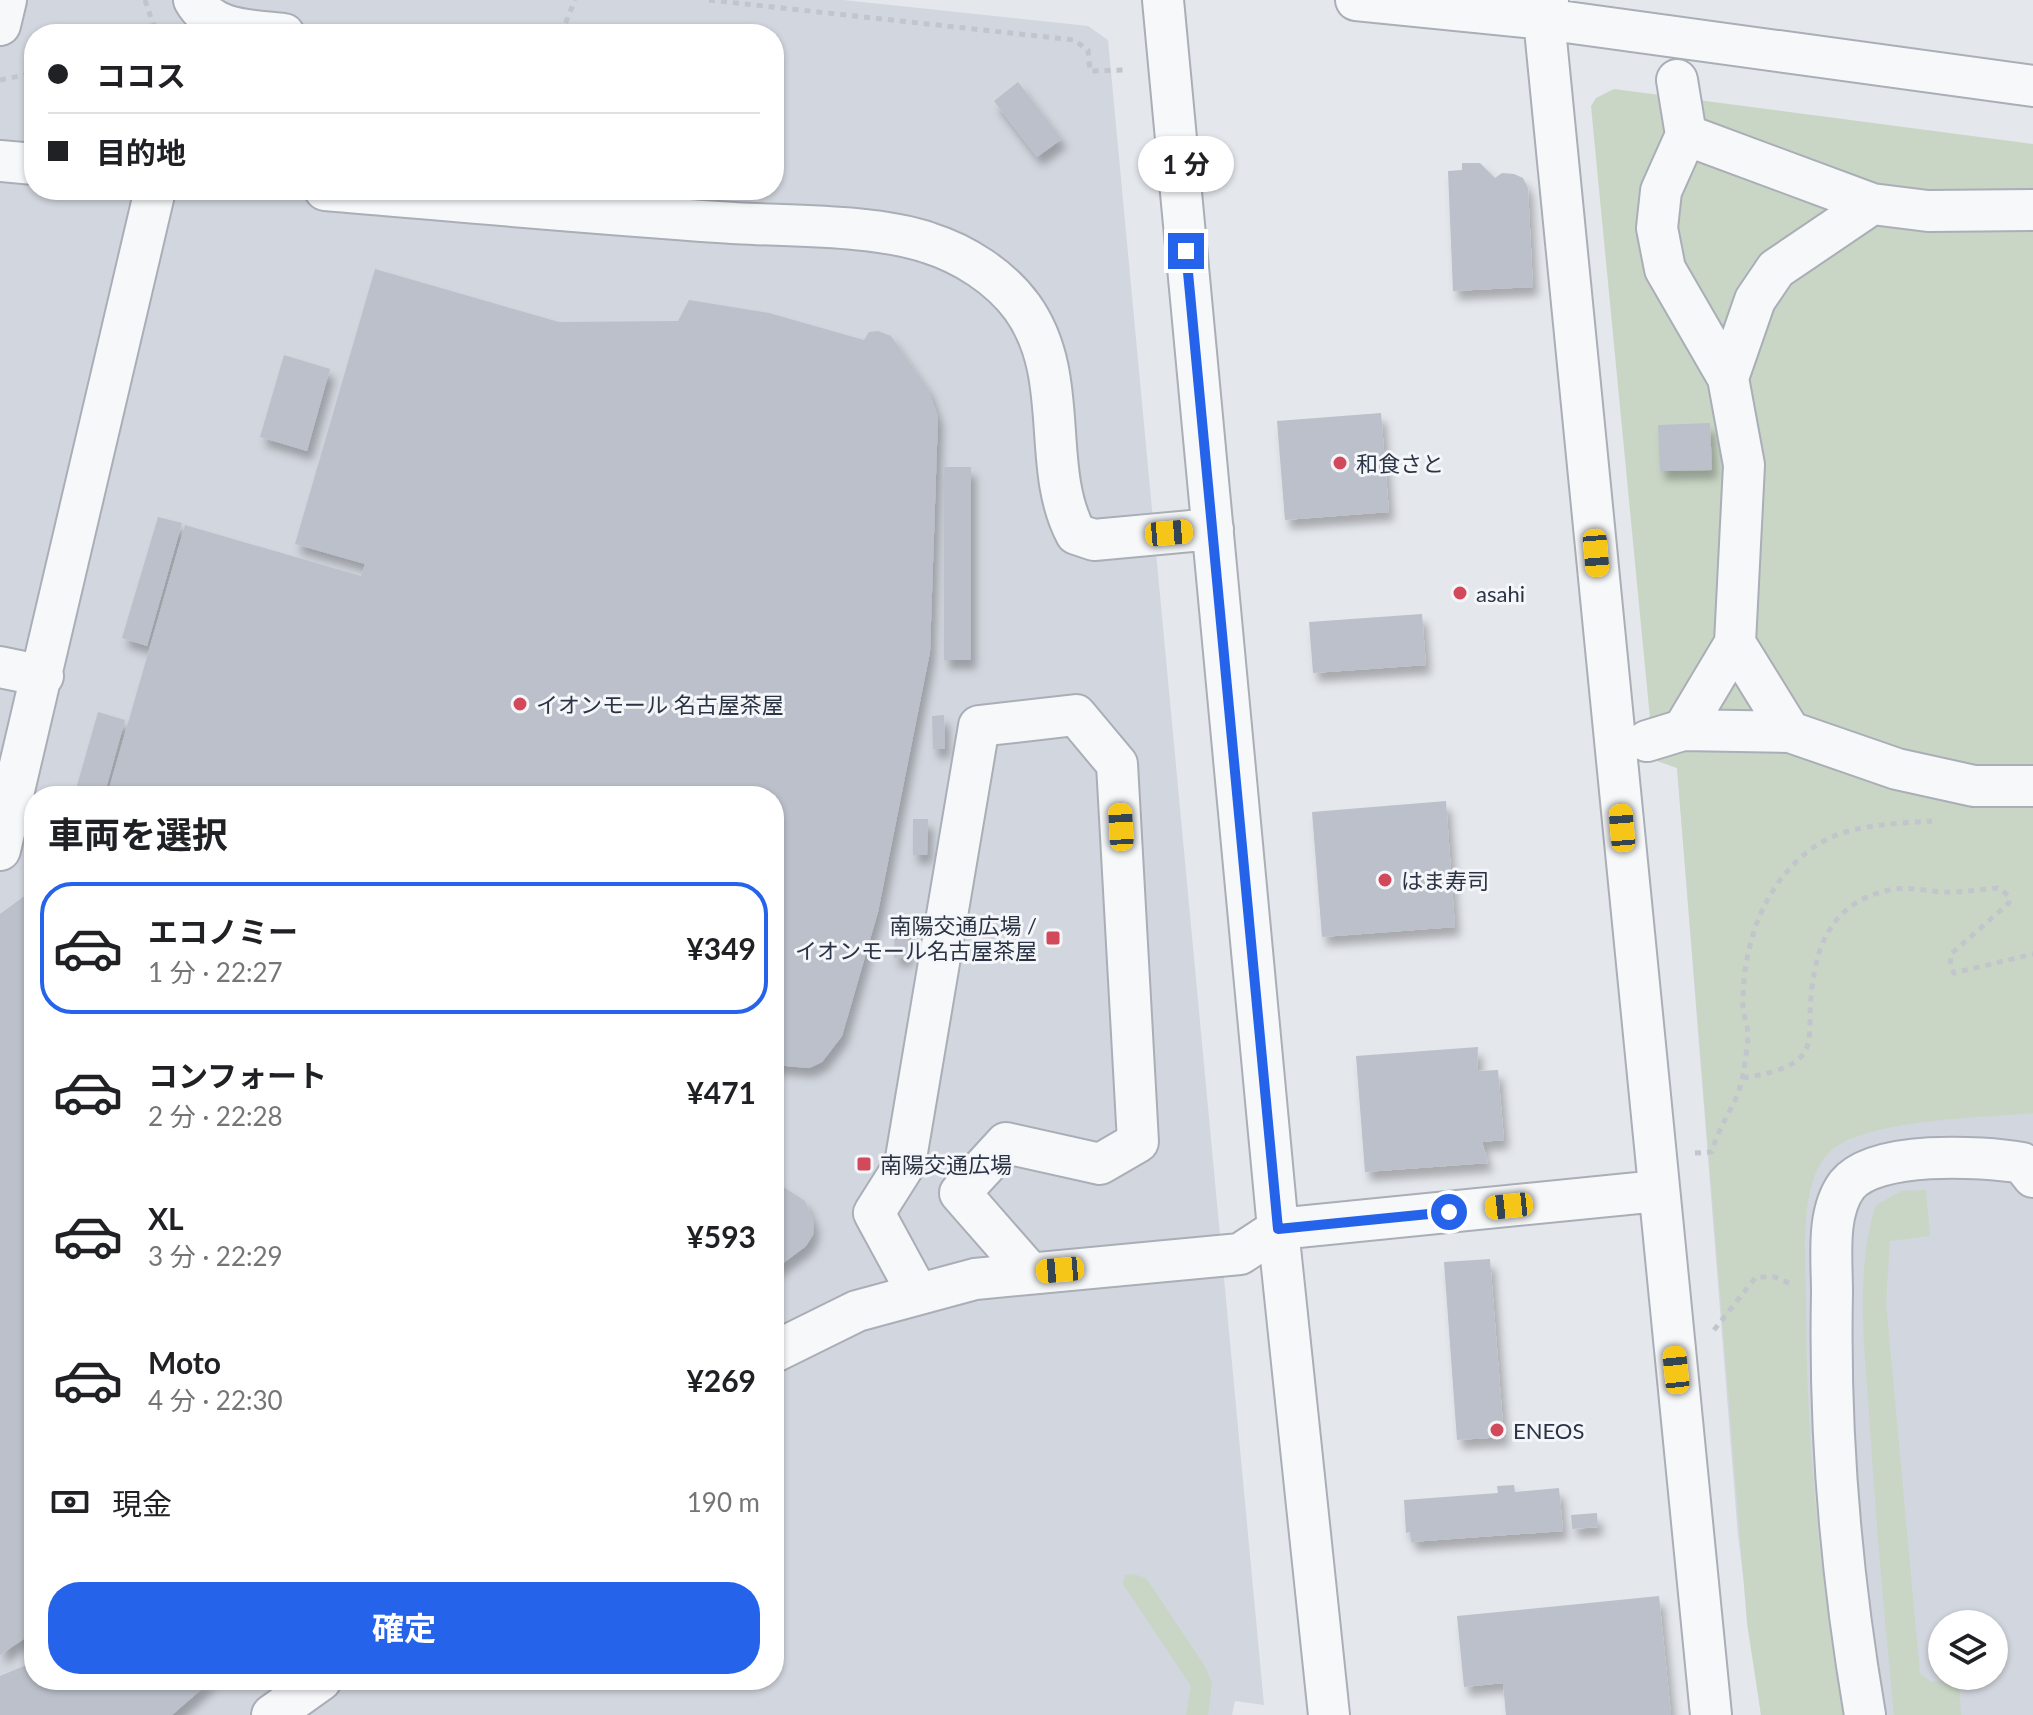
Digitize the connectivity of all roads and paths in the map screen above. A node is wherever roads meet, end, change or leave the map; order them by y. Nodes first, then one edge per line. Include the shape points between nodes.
1 (6, 0) edge
2 (145, 0) edge
3 (194, 0) edge
4 (575, 0) edge
5 (709, 0) edge
6 (1163, 0) edge
7 (1356, 0) edge
8 (1546, 10) edge
9 (153, 24) edge
10 (222, 24) edge
11 (565, 24) edge
12 (0, 25) edge
13 (1124, 70) dead end
14 (24, 75) edge
15 (0, 80) edge
16 (1677, 80) dead end
17 (2033, 86) edge
18 (1686, 135) junction
19 (0, 161) edge
20 (24, 163) edge
21 (153, 200) edge
22 (490, 200) edge
23 (1872, 204) junction
24 (2033, 210) edge
25 (1728, 378) junction
26 (1213, 529) junction
27 (1735, 643) junction
28 (0, 667) edge
29 (43, 676) junction
30 (1790, 732) junction
31 (1974, 786) junction
32 (2033, 786) edge
33 (0, 850) edge
34 (2033, 954) edge
35 (1743, 1078) junction
36 (1688, 1153) dead end
37 (2014, 1157) edge
38 (2033, 1177) edge
39 (1658, 1191) junction
40 (1278, 1229) junction
41 (1030, 1273) junction
42 (918, 1294) junction
43 (1832, 1303) junction
44 (1705, 1330) dead end
45 (784, 1347) edge
46 (307, 1690) edge
47 (272, 1715) edge
48 (1329, 1715) edge
49 (1711, 1715) edge
50 (1865, 1715) edge

1 - 12 street
2 - 9 path
3 - 10 street via 203,15
4 - 11 path
5 - 13 path via 1074,40 1088,50 1090,71
6 - 26 street
7 - 8 street
8 - 17 street
8 - 39 street
14 - 15 path
16 - 18 street
18 - 23 street
18 - 25 street via 1661,191 1657,228 1665,269
19 - 20 street
21 - 29 street
22 - 26 street via 866,232 928,242 1002,284 1023,308 1043,345 1065,513 1076,534 1094,540
23 - 24 street via 1928,211
23 - 25 street via 1776,269 1755,300
25 - 27 street via 1744,465
26 - 40 street
27 - 30 street
27 - 30 street via 1665,736
28 - 29 street
29 - 33 street
30 - 31 street via 1897,769
31 - 32 street
31 - 35 path via 1960,815 1872,826 1815,846 1773,891 1756,919 1748,951
34 - 35 path via 1954,973 1950,966 1951,954 2009,903 2009,896 1998,888 1946,893 1889,890 1861,900 1828,931 1818,949 1803,1054 1787,1066
35 - 36 path via 1731,1111 1718,1127 1712,1152
37 - 38 street
37 - 43 street via 1901,1161 1868,1168 1847,1186 1833,1218
39 - 40 street
39 - 49 street
40 - 41 street via 1240,1254
40 - 48 street
41 - 42 street via 975,1279
41 - 42 street via 960,1193 1006,1143 1100,1164 1138,1142 1117,764 1076,715 979,726 905,1164 874,1213
42 - 45 street via 857,1311
43 - 44 path via 1760,1275 1717,1329
43 - 50 street via 1835,1477 1847,1611
46 - 47 street

